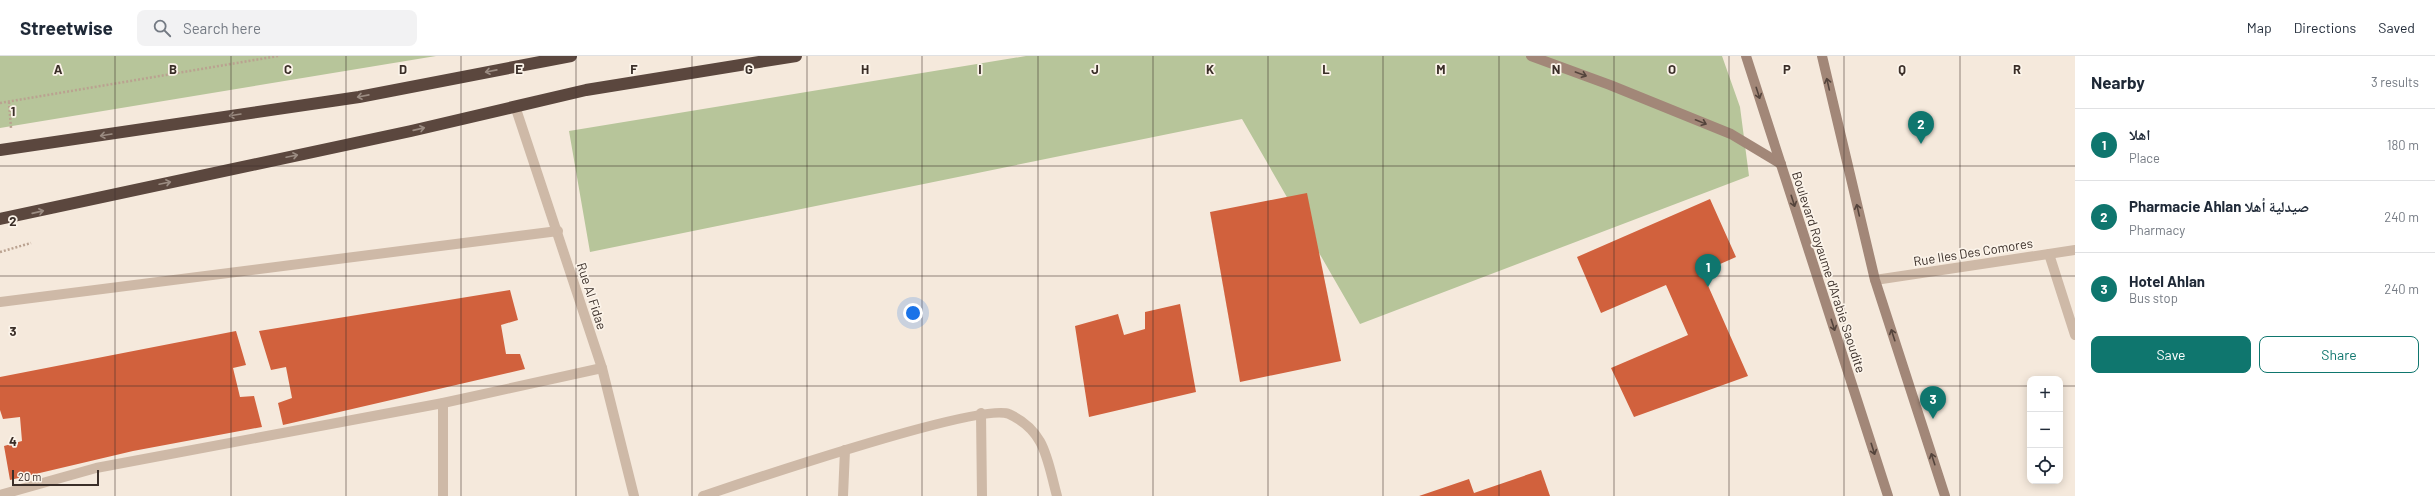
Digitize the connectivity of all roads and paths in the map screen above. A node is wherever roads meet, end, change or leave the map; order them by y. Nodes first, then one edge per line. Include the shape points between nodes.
1 (278, 56) edge
2 (571, 56) edge
3 (796, 56) edge
4 (1531, 56) edge
5 (1746, 56) edge
6 (1822, 56) edge
7 (0, 103) edge
8 (515, 106) junction
9 (0, 150) edge
10 (1781, 164) junction
11 (0, 219) edge
12 (558, 231) junction
13 (31, 243) dead end
14 (2075, 250) edge
15 (0, 252) edge
16 (2049, 254) junction
17 (1875, 280) junction
18 (0, 302) edge
19 (2075, 335) edge
20 (602, 368) junction
21 (443, 403) junction
22 (981, 413) junction
23 (845, 450) junction
24 (0, 495) edge
25 (443, 496) edge
26 (634, 496) edge
27 (703, 496) edge
28 (843, 496) edge
29 (982, 496) edge
30 (1057, 496) edge
31 (1888, 496) edge
32 (1945, 496) edge

1 - 7 path
2 -> 9 highway via 358,97
3 - 8 highway via 586,90
4 -> 10 main road via 1731,134
5 -> 10 main road, Boulevard Royaume d'Arabie Saoudite
17 -> 6 main road
11 -> 8 highway via 411,131
8 - 12 street, Rue Al Fidae
10 -> 31 main road, Boulevard Royaume d'Arabie Saoudite
12 - 18 street
12 - 20 street, Rue Al Fidae
13 - 15 path
14 - 16 street, Rue Iles Des Comores
16 - 17 street, Rue Iles Des Comores
16 - 19 street
32 -> 17 main road
20 - 21 street
20 - 26 street, Rue Al Fidae
21 - 24 street via 96,468
21 - 25 street
22 - 23 street
22 - 29 street
22 - 30 street via 1007,413 1036,434 1042,442
23 - 27 street
23 - 28 street

